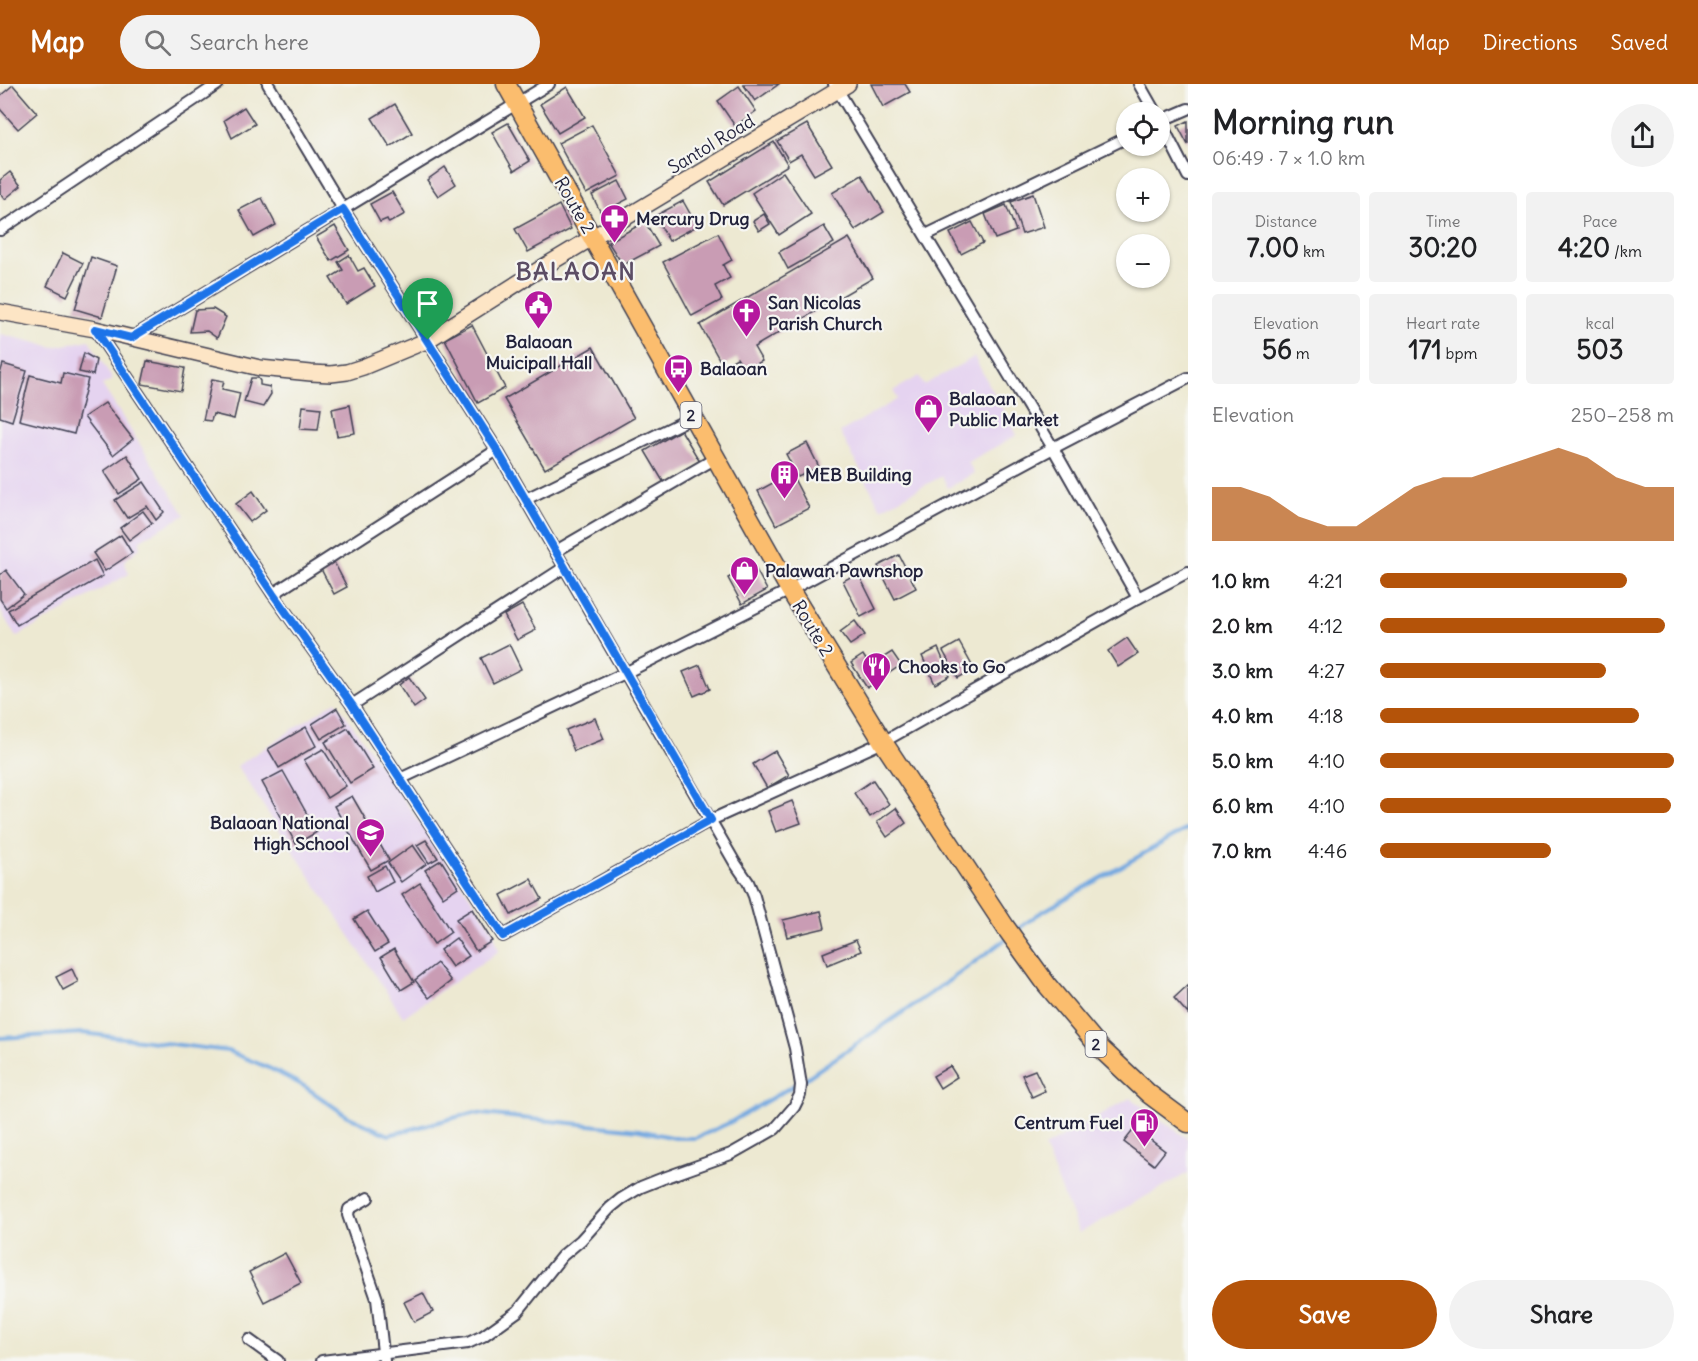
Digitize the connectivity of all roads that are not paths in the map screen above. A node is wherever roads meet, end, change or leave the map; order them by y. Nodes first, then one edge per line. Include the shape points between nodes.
1 (218, 84) edge
2 (268, 84) edge
3 (506, 84) edge
4 (549, 84) edge
5 (1139, 84) edge
6 (840, 86) edge
7 (1149, 102) edge
8 (517, 104) junction
9 (1188, 109) edge
10 (1170, 117) edge
11 (1170, 141) edge
12 (1116, 143) edge
13 (1188, 176) edge
14 (343, 209) junction
15 (0, 230) edge
16 (926, 235) junction
17 (593, 237) junction
18 (0, 312) edge
19 (95, 329) junction
20 (131, 338) junction
21 (428, 340) junction
22 (1188, 378) edge
23 (693, 417) junction
24 (1053, 448) junction
25 (497, 450) junction
26 (716, 458) junction
27 (526, 499) junction
28 (556, 551) junction
29 (565, 567) junction
30 (1188, 572) edge
31 (790, 590) junction
32 (273, 594) junction
33 (1138, 598) junction
34 (625, 673) junction
35 (352, 705) junction
36 (883, 742) junction
37 (400, 778) junction
38 (711, 820) junction
39 (1188, 1123) edge
40 (368, 1198) dead end
41 (249, 1340) dead end
42 (384, 1357) edge
43 (278, 1361) edge
44 (322, 1361) edge

1 - 15 street
2 - 14 street
3 - 8 highway, Route 2 / 2
4 - 8 street
5 - 7 street
6 - 16 street
6 - 17 main road, Santol Road
8 - 14 street
8 - 17 highway, Route 2 / 2
9 - 10 street
11 - 13 street
12 - 16 street
14 - 20 street
14 - 21 street
16 - 24 street
17 - 21 main road, Santol Road
17 - 23 highway, Route 2 / 2
18 - 19 main road, Santol Road
19 - 20 main road, Santol Road
19 - 32 street
20 - 21 main road, Santol Road via 260,368 331,374 363,367
21 - 25 street
22 - 24 street
23 - 26 highway, Route 2 / 2
23 - 27 street
24 - 31 street
24 - 33 street
25 - 27 street
25 - 32 street
26 - 28 street
26 - 31 highway, Route 2 / 2
27 - 28 street
28 - 29 street
29 - 34 street
29 - 35 street
30 - 33 street
31 - 34 street
31 - 36 highway, Route 2 / 2
32 - 35 street
33 - 36 street
34 - 37 street
34 - 38 street
35 - 37 street
36 - 38 street
36 - 39 highway, Route 2 / 2 via 1047,985 1100,1048 1149,1094
37 - 38 street via 503,936
38 - 42 street via 757,904 795,1048 801,1085 794,1107 775,1129 731,1154 641,1187 621,1199 562,1256 518,1311 483,1336
40 - 42 street via 352,1206 348,1215 377,1299
41 - 43 street
42 - 44 street

